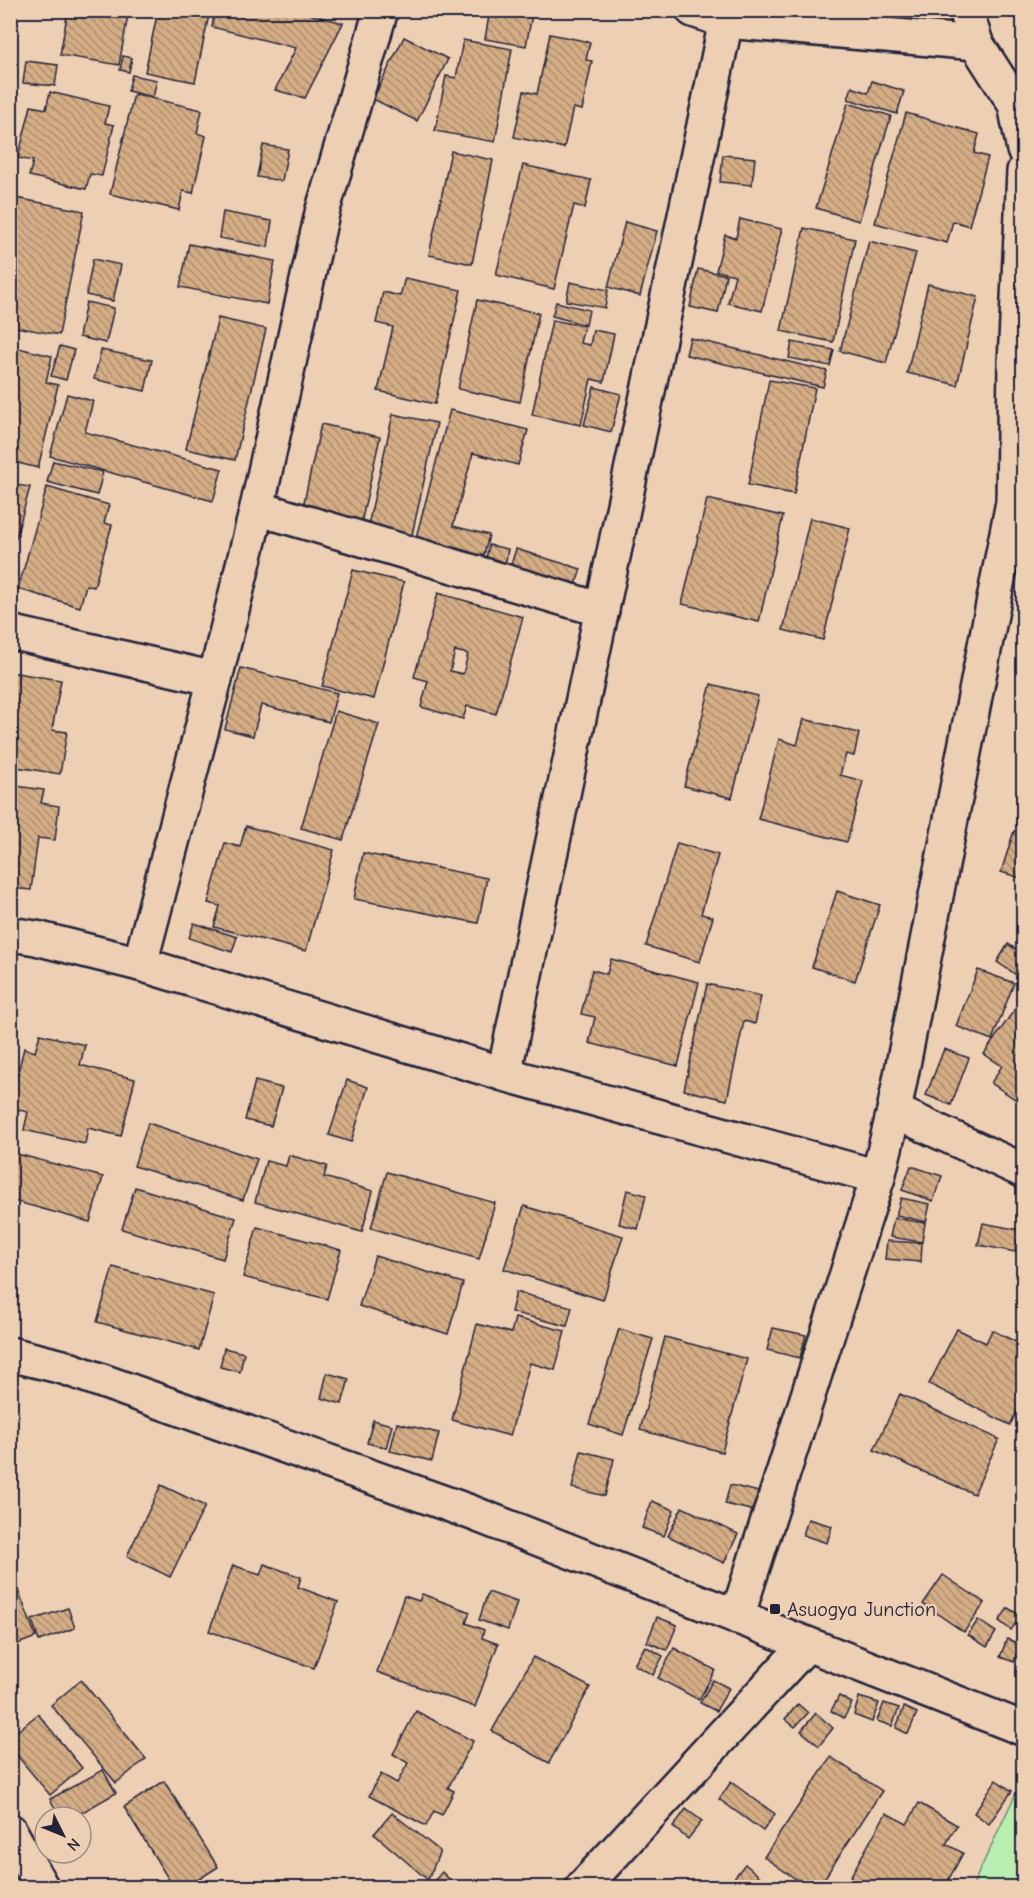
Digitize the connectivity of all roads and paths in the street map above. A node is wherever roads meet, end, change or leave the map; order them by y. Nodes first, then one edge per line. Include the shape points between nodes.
1 (381, 10) edge
2 (693, 10) edge
3 (966, 10) edge
4 (726, 21) junction
5 (976, 43) junction
6 (1023, 150) edge
7 (1023, 171) edge
8 (1019, 366) edge
9 (1018, 497) edge
10 (257, 508) junction
11 (602, 609) junction
12 (10, 632) edge
13 (215, 679) junction
14 (10, 934) edge
15 (140, 964) junction
16 (504, 1074) junction
17 (894, 1111) junction
18 (1023, 1171) edge
19 (878, 1177) junction
20 (10, 1354) edge
21 (737, 1617) junction
22 (807, 1644) junction
23 (1023, 1729) edge
24 (10, 1831) edge
25 (42, 1887) edge
26 (582, 1887) edge

1 - 10 street via 322,213
2 - 4 street
3 - 5 street
4 - 5 street
4 - 11 street
5 - 6 street via 1015,104
7 - 8 street
8 - 9 street
9 - 17 street
10 - 11 street
10 - 13 street
11 - 16 street
12 - 13 street
13 - 15 street
14 - 15 street
15 - 16 street
16 - 19 street
17 - 18 street
17 - 19 street
19 - 21 street
20 - 21 street via 63,1367 470,1512
21 - 22 street
22 - 23 street
22 - 26 street
24 - 25 street

